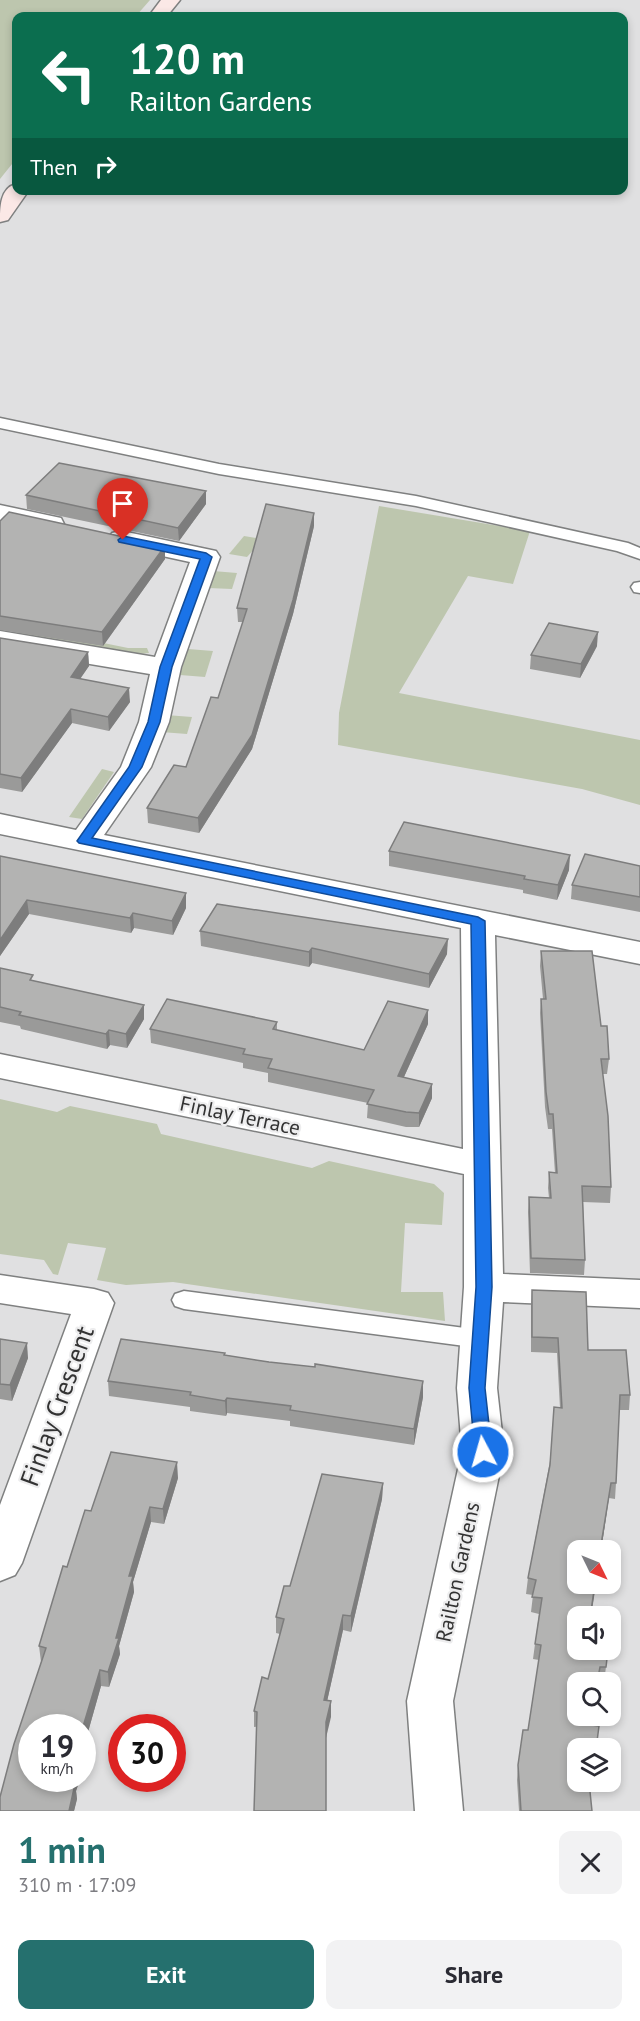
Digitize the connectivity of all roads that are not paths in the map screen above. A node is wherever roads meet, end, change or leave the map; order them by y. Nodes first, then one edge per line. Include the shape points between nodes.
1 (171, 0) edge
2 (161, 12) edge
3 (15, 195) edge
4 (0, 215) edge
5 (0, 423) edge
6 (0, 513) edge
7 (640, 554) edge
8 (0, 640) edge
9 (166, 667) junction
10 (0, 824) edge
11 (84, 841) junction
12 (478, 921) junction
13 (640, 953) edge
14 (0, 1066) edge
15 (480, 1165) junction
16 (484, 1287) junction
17 (0, 1289) edge
18 (640, 1294) edge
19 (184, 1300) dead end
20 (480, 1339) junction
21 (0, 1563) edge
22 (439, 1811) edge

1 - 2 main road
3 - 4 main road
5 - 7 lane via 219,470 416,501
6 - 9 street via 206,557
8 - 9 street
9 - 11 street via 154,722 136,767
10 - 11 street
11 - 12 street
12 - 13 street
12 - 15 street, Railton Gardens
14 - 15 street, Finlay Terrace
15 - 16 street, Railton Gardens
16 - 18 street
16 - 20 street, Railton Gardens
17 - 21 street, Finlay Crescent via 94,1303
19 - 20 lane
20 - 22 street, Railton Gardens via 477,1388 483,1452 430,1701

